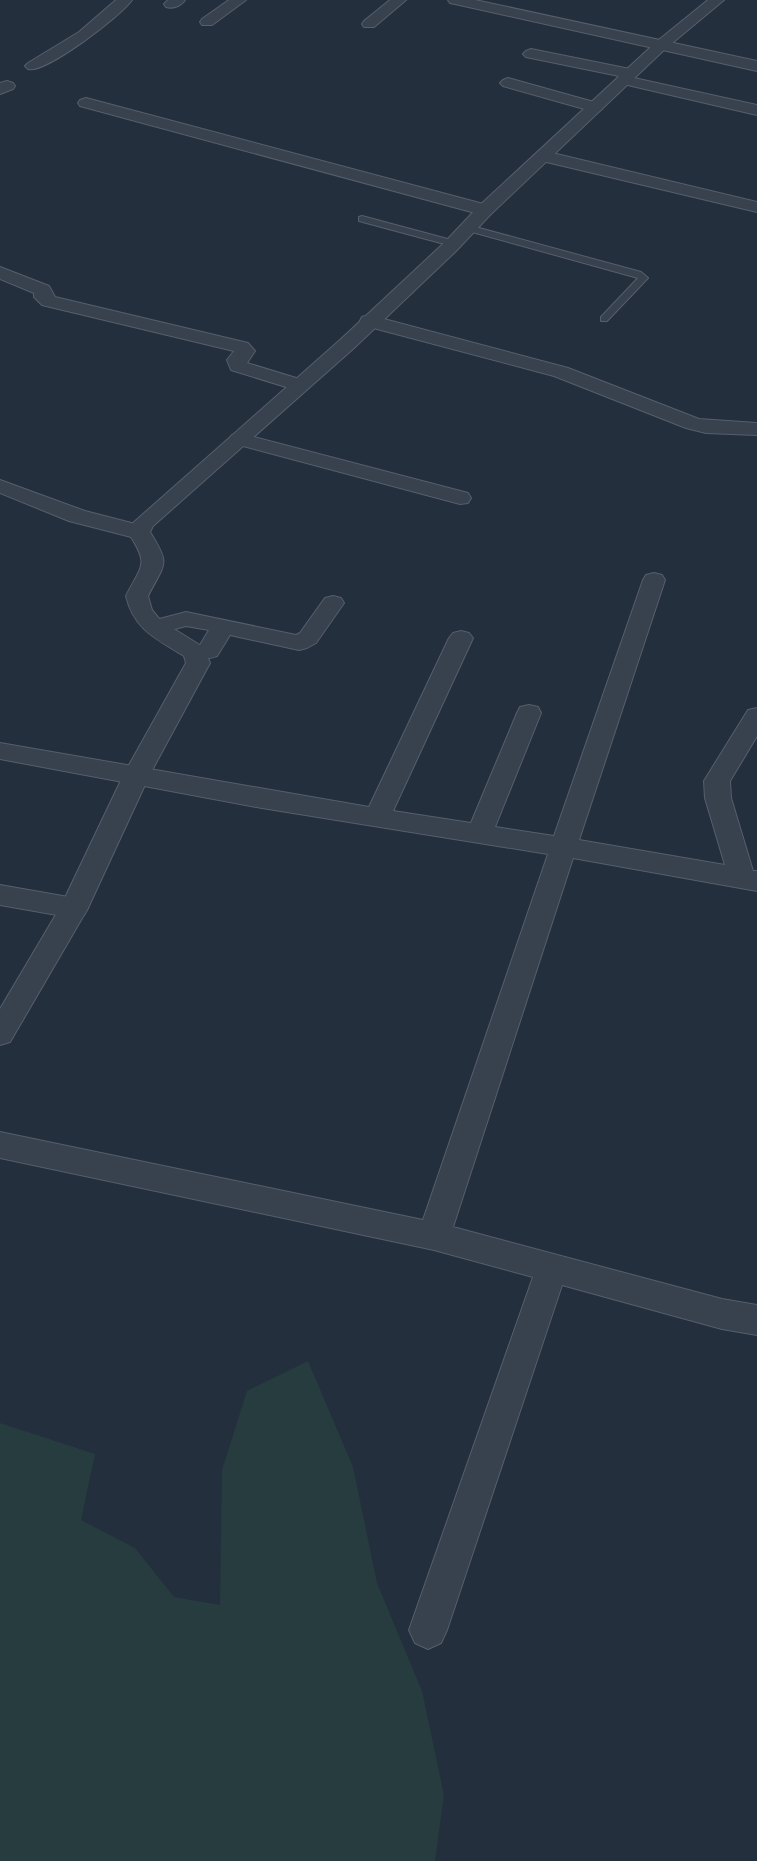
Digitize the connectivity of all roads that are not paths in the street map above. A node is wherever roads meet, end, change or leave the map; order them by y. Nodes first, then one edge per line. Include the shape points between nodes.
1 (125, 0) edge
2 (240, 0) edge
3 (399, 0) edge
4 (492, 0) edge
5 (718, 0) edge
6 (461, 1) edge
7 (207, 22) dead end
8 (369, 24) dead end
9 (660, 46) junction
10 (530, 54) dead end
11 (33, 66) dead end
12 (757, 66) edge
13 (508, 83) dead end
14 (615, 83) junction
15 (86, 103) dead end
16 (595, 108) junction
17 (757, 110) edge
18 (544, 156) junction
19 (757, 207) edge
20 (485, 210) junction
21 (362, 219) dead end
22 (468, 228) junction
23 (452, 243) junction
24 (0, 272) edge
25 (604, 319) dead end
26 (369, 321) junction
27 (299, 385) junction
28 (757, 429) edge
29 (239, 438) junction
30 (0, 486) edge
31 (460, 498) dead end
32 (139, 532) junction
33 (654, 580) dead end
34 (333, 604) dead end
35 (223, 626) junction
36 (156, 627) junction
37 (461, 638) dead end
38 (195, 652) junction
39 (529, 713) dead end
40 (757, 716) edge
41 (0, 751) edge
42 (137, 774) junction
43 (377, 818) junction
44 (479, 834) junction
45 (562, 848) junction
46 (750, 880) edge
47 (0, 895) edge
48 (74, 908) junction
49 (0, 1034) edge
50 (0, 1145) edge
51 (434, 1236) junction
52 (552, 1268) junction
53 (757, 1320) edge
54 (428, 1630) dead end

1 - 11 street via 84,35
2 - 7 street
3 - 8 street
4 - 6 street
5 - 9 street
6 - 9 street
9 - 12 street
9 - 14 street
10 - 14 street
13 - 16 street
14 - 16 street
14 - 17 street
15 - 20 street
16 - 18 street
18 - 19 street
18 - 20 street
20 - 22 street
21 - 23 lane
22 - 23 street
22 - 25 lane via 643,278
23 - 26 street
24 - 27 street via 42,290 43,297 49,301 241,347 245,351 237,360 238,366
26 - 27 street
26 - 28 street via 561,372 693,424
27 - 29 street
29 - 31 street
29 - 32 street via 144,523
30 - 32 street via 77,516
32 - 36 street via 153,554 153,565 137,596 141,611
33 - 45 street
34 - 35 street via 308,638 299,642
35 - 36 street via 186,620
35 - 38 street via 209,651
36 - 38 street
37 - 43 street
38 - 42 street via 198,663 194,672
39 - 44 street
40 - 46 street via 717,781 718,798
41 - 42 street
42 - 43 street
42 - 48 street
43 - 44 street
44 - 45 street
45 - 46 street
45 - 51 street
47 - 48 street
48 - 49 street
50 - 51 street
51 - 52 street
52 - 53 street via 722,1314
52 - 54 street

